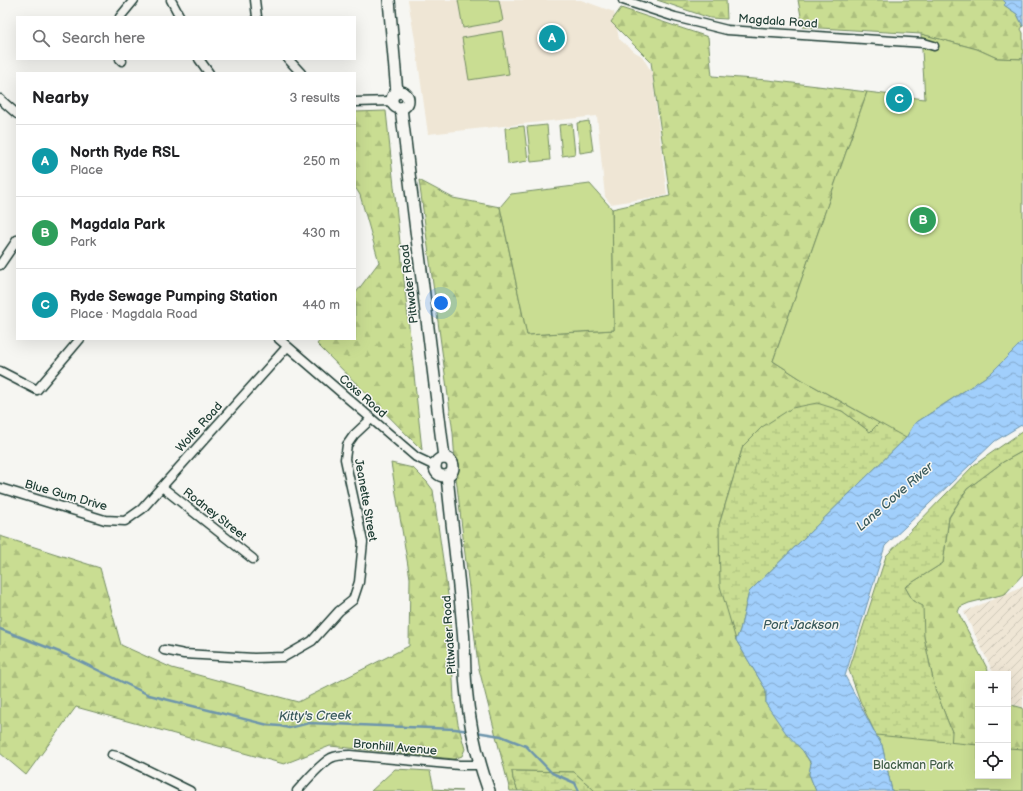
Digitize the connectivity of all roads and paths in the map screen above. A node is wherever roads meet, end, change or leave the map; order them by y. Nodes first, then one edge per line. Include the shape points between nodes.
1 (134, 0) edge
2 (171, 0) edge
3 (255, 0) edge
4 (389, 0) edge
5 (624, 0) edge
6 (121, 16) edge
7 (179, 16) edge
8 (257, 16) edge
9 (934, 46) dead end
10 (200, 60) edge
11 (289, 60) edge
12 (208, 72) edge
13 (300, 72) edge
14 (0, 99) edge
15 (397, 101) junction
16 (356, 102) edge
17 (16, 113) edge
18 (16, 241) edge
19 (0, 265) edge
20 (79, 340) edge
21 (279, 340) edge
22 (287, 347) junction
23 (0, 371) edge
24 (371, 419) junction
25 (444, 458) junction
26 (435, 466) junction
27 (447, 476) junction
28 (162, 487) junction
29 (0, 488) edge
30 (125, 521) joint
31 (253, 560) dead end
32 (164, 650) dead end
33 (112, 755) dead end
34 (480, 765) junction
35 (190, 791) edge
36 (297, 791) edge
37 (489, 791) edge

1 - 6 street
2 - 7 street
3 - 8 street
4 - 15 main road, Pittwater Road
5 - 9 street, Magdala Road via 675,17 727,30 924,43
10 - 12 street
11 - 13 street
14 - 17 street
15 - 16 street
15 - 25 main road, Pittwater Road
18 - 19 street
20 - 23 street via 37,390
21 - 22 street, Coxs Road
22 - 24 street, Coxs Road
22 - 28 street, Wolfe Road
24 - 26 street, Coxs Road via 416,457
24 - 32 street, Jeanette Street via 346,445 346,459 363,542 359,582 353,600 339,611 312,641 284,657 184,654
25 - 26 main road
25 - 27 main road via 453,464 452,472
26 - 27 main road via 439,475
27 - 34 main road, Pittwater Road via 464,631 466,688
28 - 30 street, Wolfe Road via 142,509
28 - 31 street, Rodney Street
29 - 30 street, Blue Gum Drive via 105,520
33 - 35 street
34 - 36 street, Bronhill Avenue via 340,755 326,761
34 - 37 main road, Pittwater Road

